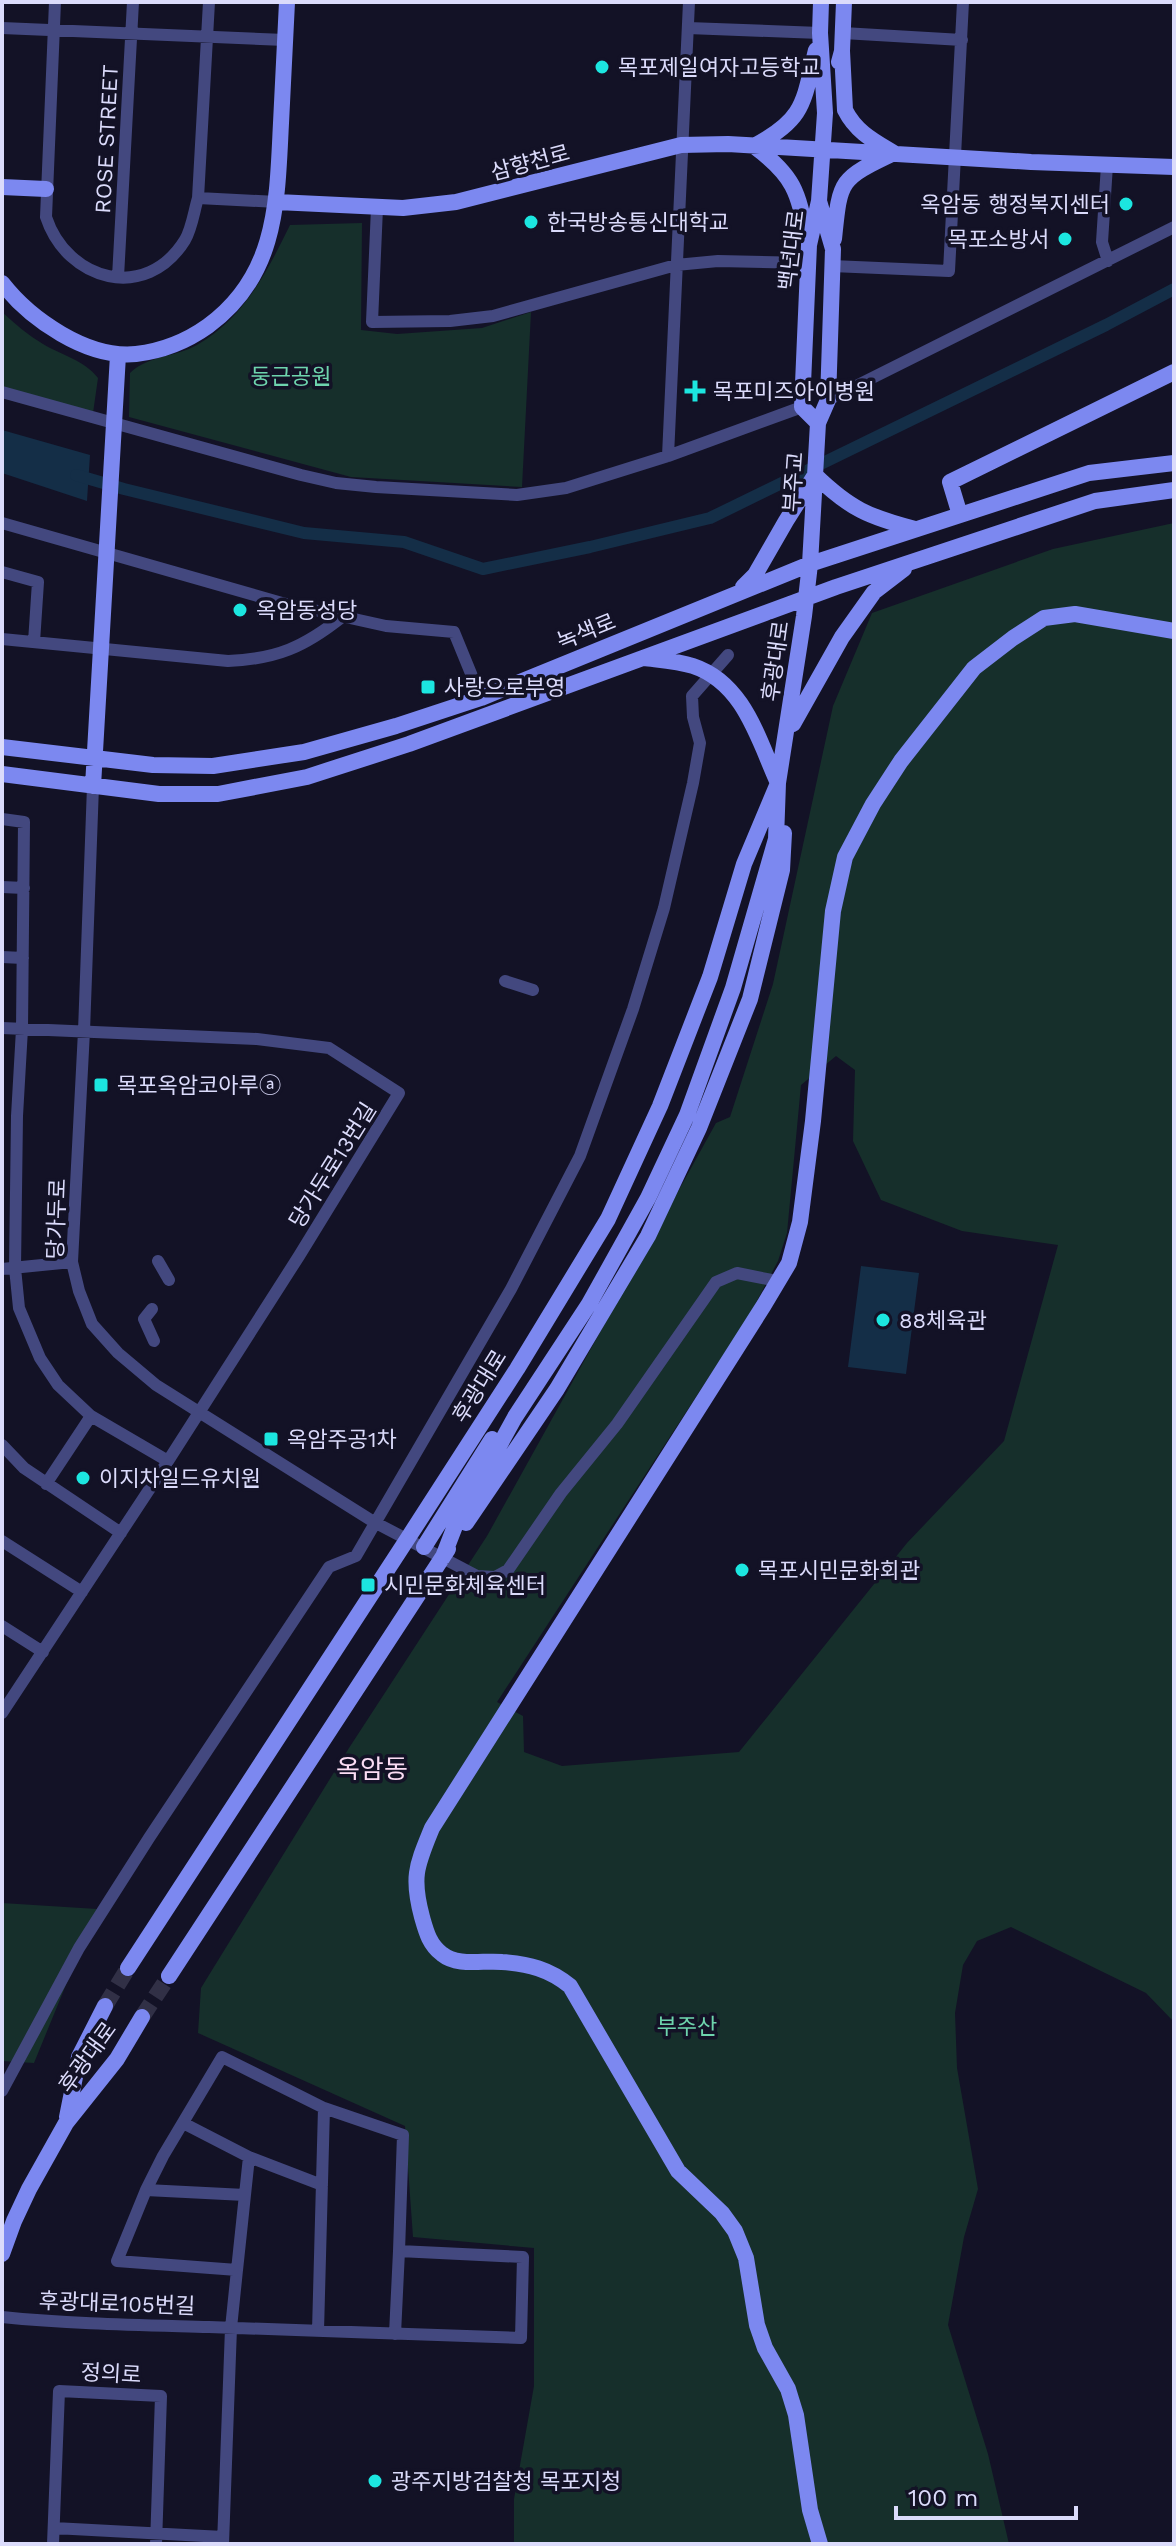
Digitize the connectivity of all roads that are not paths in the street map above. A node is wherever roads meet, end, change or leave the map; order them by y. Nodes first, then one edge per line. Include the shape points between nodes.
1 (55, 2) edge
2 (133, 2) edge
3 (209, 2) edge
4 (287, 2) edge
5 (689, 2) edge
6 (821, 2) edge
7 (844, 2) edge
8 (963, 2) edge
9 (2, 28) edge
10 (688, 28) junction
11 (54, 29) junction
12 (131, 33) junction
13 (820, 33) junction
14 (843, 33) junction
15 (207, 36) junction
16 (285, 40) junction
17 (962, 40) junction
18 (842, 51) junction
19 (825, 113) junction
20 (681, 145) junction
21 (754, 146) junction
22 (822, 151) junction
23 (894, 153) junction
24 (956, 157) junction
25 (1107, 165) junction
26 (1174, 167) edge
27 (2, 187) edge
28 (46, 189) junction
29 (198, 198) junction
30 (819, 201) junction
31 (277, 202) junction
32 (377, 208) junction
33 (1174, 227) edge
34 (809, 245) junction
35 (832, 257) junction
36 (1108, 261) junction
37 (808, 263) junction
38 (676, 265) junction
39 (118, 277) junction
40 (2, 283) edge
41 (118, 355) junction
42 (1174, 372) edge
43 (2, 392) edge
44 (828, 400) junction
45 (802, 407) junction
46 (818, 423) junction
47 (115, 427) junction
48 (668, 456) junction
49 (1174, 463) edge
50 (815, 475) junction
51 (1174, 490) edge
52 (960, 515) junction
53 (2, 523) edge
54 (917, 529) junction
55 (811, 545) joint
56 (108, 547) junction
57 (917, 560) junction
58 (810, 564) junction
59 (2, 572) edge
60 (737, 593) junction
61 (805, 599) junction
62 (342, 617) junction
63 (1174, 631) edge
64 (2, 639) edge
65 (34, 642) junction
66 (101, 648) junction
67 (728, 655) dead end
68 (643, 657) junction
69 (711, 675) junction
70 (481, 698) junction
71 (786, 736) junction
72 (2, 747) edge
73 (95, 757) junction
74 (2, 774) edge
75 (778, 783) junction
76 (93, 786) junction
77 (2, 819) edge
78 (2, 887) edge
79 (24, 888) junction
80 (2, 957) edge
81 (23, 958) junction
82 (505, 981) dead end
83 (533, 990) dead end
84 (2, 1028) edge
85 (22, 1029) junction
86 (84, 1031) junction
87 (2, 1115) edge
88 (17, 1116) junction
89 (158, 1261) dead end
90 (72, 1262) junction
91 (8, 1268) edge
92 (169, 1280) dead end
93 (777, 1281) junction
94 (152, 1309) dead end
95 (154, 1341) dead end
96 (199, 1414) junction
97 (91, 1416) junction
98 (2, 1445) edge
99 (168, 1461) junction
100 (46, 1484) junction
101 (374, 1522) junction
102 (121, 1533) junction
103 (408, 1538) junction
104 (2, 1541) edge
105 (424, 1547) junction
106 (443, 1557) junction
107 (82, 1592) junction
108 (2, 1626) edge
109 (43, 1652) junction
110 (2, 1713) edge
111 (128, 1968) tunnel mouth
112 (169, 1976) tunnel mouth
113 (105, 2006) tunnel mouth
114 (142, 2017) tunnel mouth
115 (2, 2091) edge
116 (324, 2108) junction
117 (66, 2123) junction
118 (183, 2123) junction
119 (249, 2157) junction
120 (322, 2185) junction
121 (146, 2190) junction
122 (245, 2195) junction
123 (399, 2251) junction
124 (2, 2254) edge
125 (237, 2270) junction
126 (2, 2317) edge
127 (231, 2328) junction
128 (318, 2331) junction
129 (395, 2334) junction
130 (54, 2528) junction
131 (156, 2538) edge
132 (223, 2541) edge
133 (53, 2544) edge
134 (820, 2544) edge

1 - 11 street
2 - 12 street, ROSE STREET
3 - 15 street
4 - 16 street
5 - 10 street
6 - 13 street
7 - 14 street
8 - 17 street
9 - 11 street
10 - 13 street
10 - 20 street
11 - 12 street
11 - 28 street
12 - 15 street
12 - 39 street, ROSE STREET
13 - 19 street
13 - 21 street via 801,106 787,126
14 - 17 street
14 - 18 street
15 - 16 street
15 - 29 street
16 - 31 street
17 - 24 street
18 - 19 street
18 - 23 street via 849,118
19 - 22 street
20 - 21 street, 삼향천로
20 - 32 street, 삼향천로 via 484,197
20 - 38 street
21 - 22 street, 삼향천로
21 - 34 street via 790,179
22 - 23 street, 삼향천로
22 - 30 street
23 - 24 street, 삼향천로
23 - 35 street via 848,179 840,194
24 - 25 street, 삼향천로
24 - 35 street via 949,271
25 - 26 street, 삼향천로
25 - 36 street via 1102,242
27 - 28 street
28 - 39 street via 46,217 63,249 84,267
29 - 31 street
29 - 39 street via 186,238 170,257 148,272
30 - 34 street, 백년대로
30 - 35 street, 백년대로
31 - 32 street, 삼향천로
31 - 41 street via 262,259 231,307 176,344
32 - 38 street via 372,322 493,316
33 - 36 street
34 - 37 street, 백년대로
35 - 44 street, 백년대로
36 - 44 street
37 - 38 street
37 - 45 street, 백년대로
38 - 48 street
40 - 41 street via 58,333
41 - 47 street
42 - 52 street via 950,482
43 - 47 street
44 - 46 street
45 - 46 street
45 - 48 street
46 - 50 street, 부주교
47 - 48 street via 336,483 446,492 517,495 554,490
47 - 56 street
49 - 52 street, 녹색로 via 1089,473
50 - 54 street via 850,506
50 - 55 street, 부주교
50 - 60 street via 755,575
51 - 57 street, 녹색로 via 1095,501
52 - 54 street, 녹색로
53 - 56 street
54 - 58 street, 녹색로
55 - 58 street, 후광대로
56 - 62 street
56 - 66 street
57 - 61 street, 녹색로
57 - 71 street via 874,592
58 - 60 street, 녹색로
58 - 61 street, 후광대로
59 - 65 street via 38,582
60 - 70 street, 녹색로
61 - 68 street, 녹색로
61 - 71 street, 후광대로
62 - 66 street via 318,637 264,658 228,661
62 - 70 street via 454,632
63 - 93 street via 1075,614 1044,618 974,668 873,804 845,857 833,911 800,1222 789,1263
64 - 65 street
65 - 66 street
66 - 73 street
67 - 69 street
68 - 69 street via 693,666
68 - 76 street, 녹색로 via 307,777 218,794
69 - 75 street via 741,702
69 - 101 street via 692,696 700,743 664,908 580,1156 511,1289
70 - 73 street, 녹색로 via 289,754 213,766
71 - 75 street, 후광대로
72 - 73 street, 녹색로
73 - 76 street
74 - 76 street, 녹색로
75 - 103 street, 후광대로 via 744,864 710,977 660,1106 608,1219
75 - 105 street, 후광대로 via 726,985 684,1099 582,1294
75 - 106 street, 후광대로 via 776,839 733,988 687,1115 648,1198 589,1304 515,1417
76 - 86 street, 당가두로
77 - 79 street via 24,822
78 - 79 street
79 - 81 street
80 - 81 street
81 - 85 street
82 - 83 street
84 - 85 street
85 - 86 street
85 - 88 street
86 - 90 street, 당가두로
86 - 96 street, 당가두로13번길 via 329,1048 399,1093
87 - 88 street
88 - 91 street
89 - 92 street
90 - 91 street
90 - 96 street, 당가두로 via 92,1324 156,1385
91 - 97 street via 40,1358 58,1385
93 - 106 street, 당가두로 via 737,1273 716,1282 508,1570 495,1577 477,1576
93 - 134 street via 432,1828 416,1866 415,1892 428,1939 443,1956 539,1968 570,1986 678,2171 735,2231 746,2258 761,2336 796,2415
94 - 95 street via 144,1319
96 - 99 street
96 - 101 street, 당가두로
97 - 99 street
97 - 100 street
98 - 100 street
99 - 102 street
100 - 102 street
101 - 103 street, 당가두로
101 - 115 street via 356,1556 329,1567 149,1838 79,1948
102 - 107 street
103 - 105 street, 당가두로
103 - 111 street, 후광대로
104 - 107 street
105 - 106 street, 당가두로
106 - 112 street, 후광대로
107 - 109 street
108 - 109 street
109 - 110 street
113 - 117 street, 후광대로 via 79,2057
114 - 117 street, 후광대로 via 117,2059
116 - 118 street, 후광대로105번길 via 222,2057
116 - 120 street
116 - 123 street, 후광대로105번길 via 403,2135
117 - 124 street, 후광대로 via 29,2189
118 - 119 street
118 - 121 street, 후광대로105번길
119 - 120 street
119 - 122 street
120 - 128 street
121 - 122 street
121 - 125 street, 후광대로105번길 via 117,2261
122 - 125 street
123 - 129 street, 후광대로105번길
123 - 129 street, 후광대로105번길 via 523,2257 521,2338
125 - 127 street
126 - 127 street, 후광대로105번길
127 - 128 street, 후광대로105번길
127 - 132 street
128 - 129 street, 후광대로105번길
130 - 131 street
130 - 131 street, 정의로 via 59,2391 161,2396
130 - 133 street, 정의로
131 - 132 street

